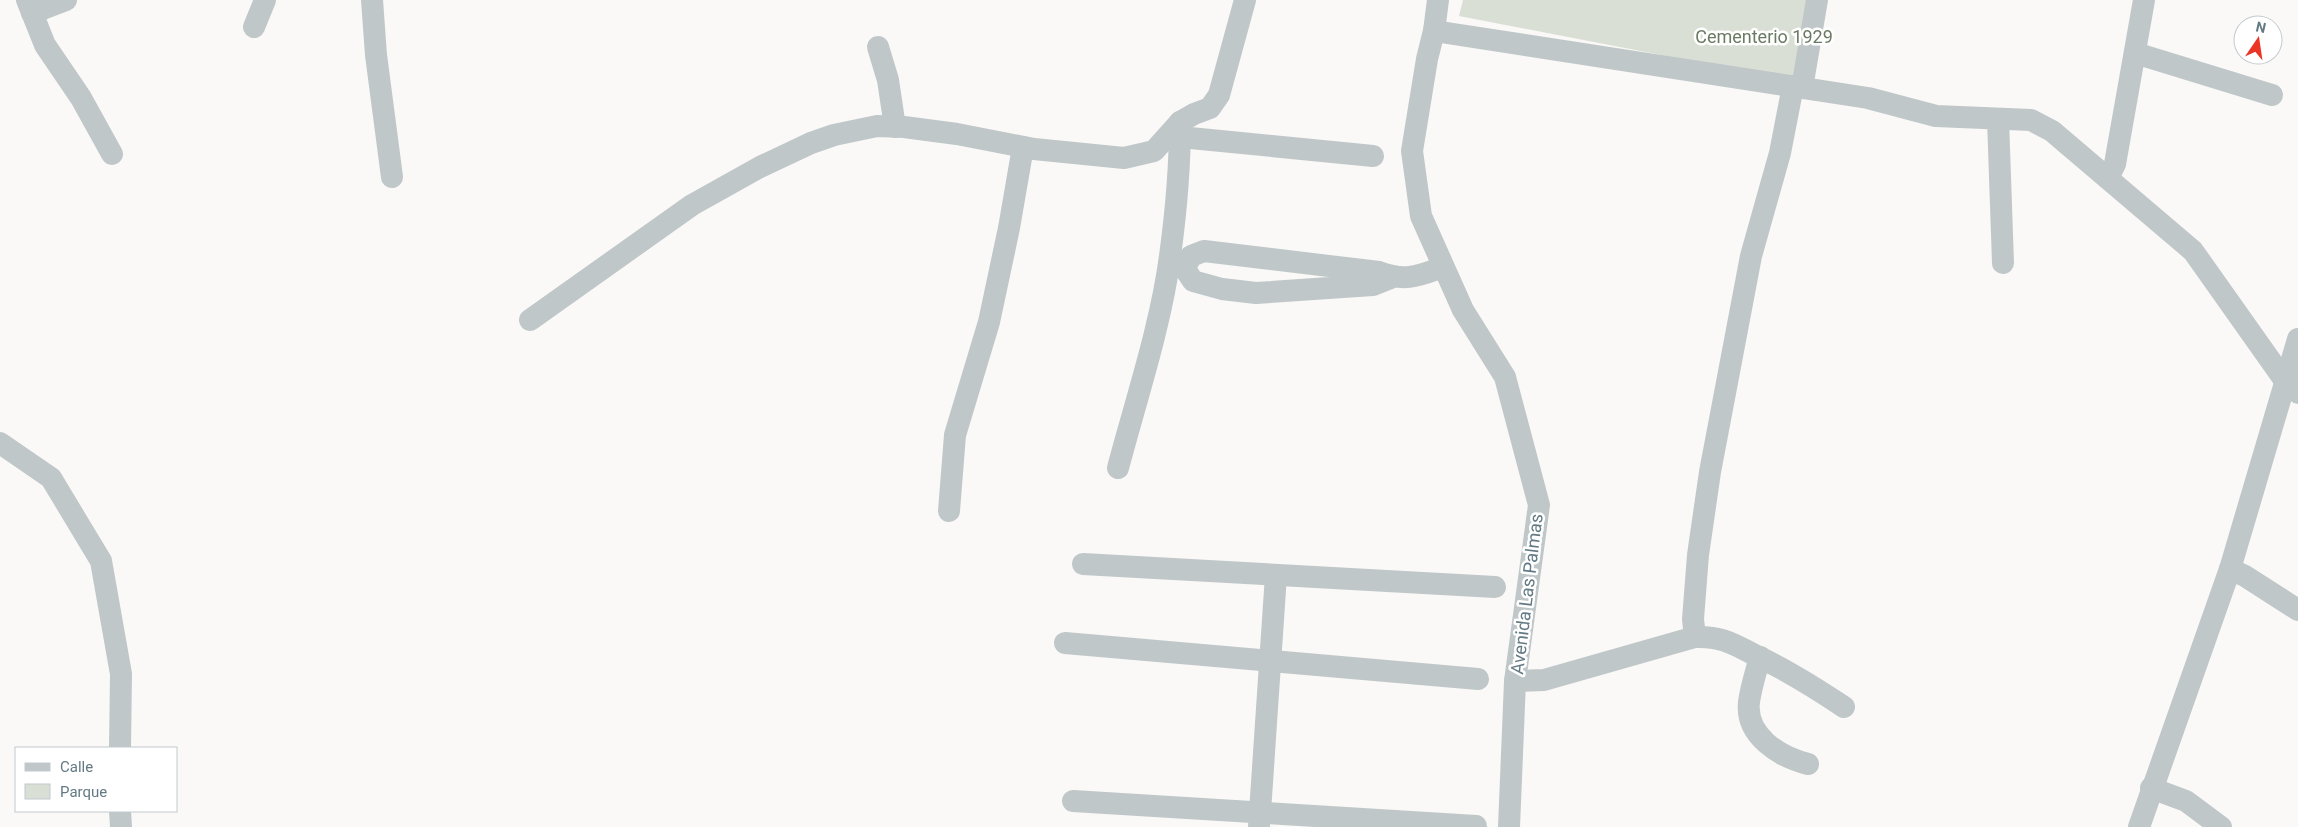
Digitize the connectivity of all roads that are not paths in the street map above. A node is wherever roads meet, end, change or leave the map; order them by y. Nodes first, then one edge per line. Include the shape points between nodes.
1 (66, 0) edge
2 (265, 0) edge
3 (372, 0) edge
4 (1245, 0) edge
5 (1438, 0) edge
6 (1817, 0) edge
7 (2144, 0) edge
8 (30, 7) edge
9 (254, 27) dead end
10 (1434, 31) junction
11 (878, 48) dead end
12 (2135, 53) junction
13 (1798, 87) junction
14 (2272, 95) dead end
15 (1998, 119) junction
16 (895, 127) junction
17 (1180, 130) junction
18 (1023, 147) junction
19 (112, 154) dead end
20 (1373, 156) dead end
21 (392, 176) dead end
22 (2108, 178) junction
23 (2003, 263) dead end
24 (1443, 266) junction
25 (1393, 277) junction
26 (530, 320) dead end
27 (2298, 339) edge
28 (2292, 387) edge
29 (0, 443) edge
30 (1118, 468) dead end
31 (950, 511) dead end
32 (1083, 564) dead end
33 (2230, 569) junction
34 (1276, 575) junction
35 (1495, 587) dead end
36 (2298, 610) edge
37 (1696, 637) junction
38 (1065, 643) dead end
39 (1760, 657) junction
40 (1269, 661) junction
41 (1478, 679) dead end
42 (1516, 681) junction
43 (1844, 707) dead end
44 (120, 747) edge
45 (1808, 764) dead end
46 (2151, 788) junction
47 (1073, 801) dead end
48 (120, 812) edge
49 (1259, 820) edge
50 (1476, 826) edge
51 (121, 827) edge
52 (1509, 827) edge
53 (2139, 827) edge
54 (2222, 827) edge

1 - 8 street
2 - 9 street
3 - 21 street
4 - 17 street via 1219,95 1210,108 1194,114
5 - 10 street, Avenida Las Palmas
6 - 13 street
7 - 12 street
8 - 19 street via 45,45 81,98
10 - 13 street
10 - 24 street, Avenida Las Palmas via 1412,151 1421,216
11 - 16 street via 888,80
12 - 14 street
12 - 22 street via 2115,164
13 - 15 street via 1868,98 1936,116
13 - 37 street via 1751,256 1710,472 1697,563 1693,619
15 - 22 street via 2031,120 2052,131
15 - 23 street
16 - 18 street via 957,134
16 - 26 street via 877,126 834,135 760,167 692,205
17 - 18 street via 1154,151 1136,156 1111,157
17 - 20 street
17 - 30 street via 1170,258 1153,339
18 - 31 street via 990,322 955,435
22 - 28 street via 2193,250
24 - 25 street via 1412,278
24 - 42 street, Avenida Las Palmas via 1463,310 1505,377 1539,505
25 - 25 street via 1372,285 1256,294 1193,281 1186,266 1190,256 1204,251 1379,272
27 - 28 street
28 - 33 street
29 - 44 street via 51,478 101,562 121,674
32 - 34 street
33 - 36 street
33 - 46 street
34 - 35 street
34 - 40 street
37 - 39 street via 1721,638
37 - 42 street via 1544,680
38 - 40 street
39 - 43 street
39 - 45 street via 1749,702 1751,721 1761,737 1776,750
40 - 41 street
40 - 49 street
42 - 52 street, Avenida Las Palmas
46 - 53 street
46 - 54 street via 2186,801
47 - 49 street
48 - 51 street
49 - 50 street

